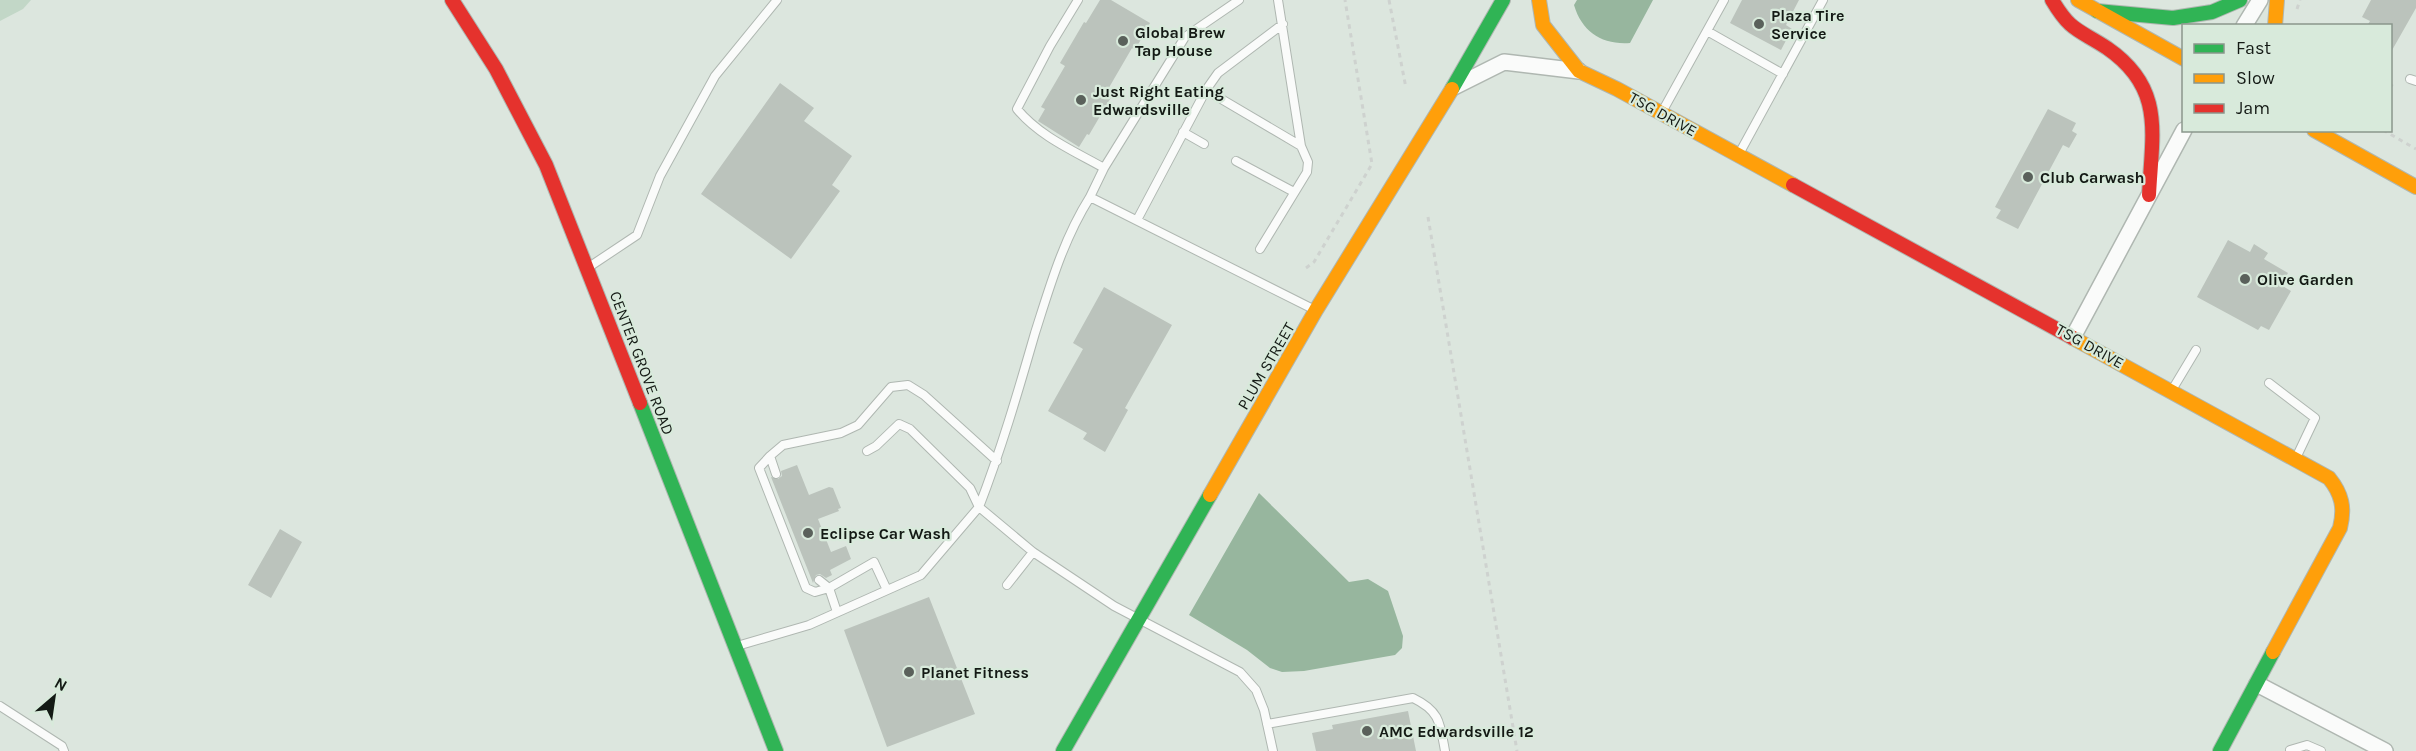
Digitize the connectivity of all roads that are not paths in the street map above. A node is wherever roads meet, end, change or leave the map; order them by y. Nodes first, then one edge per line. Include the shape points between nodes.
1 (452, 0) edge
2 (777, 0) edge
3 (1078, 0) edge
4 (1239, 0) edge
5 (1278, 0) edge
6 (1503, 0) edge
7 (1539, 0) edge
8 (1724, 0) edge
9 (1823, 0) edge
10 (2052, 0) edge
11 (2078, 0) edge
12 (2240, 0) edge
13 (2260, 0) edge
14 (2277, 0) edge
15 (2097, 11) junction
16 (1283, 24) junction
17 (2245, 24) edge
18 (2275, 24) edge
19 (1707, 31) junction
20 (2182, 58) edge
21 (1579, 71) junction
22 (1783, 74) junction
23 (1453, 87) junction
24 (1206, 90) junction
25 (1661, 113) junction
26 (1183, 132) junction
27 (2183, 132) edge
28 (2318, 132) edge
29 (1204, 144) dead end
30 (1301, 146) junction
31 (1738, 155) junction
32 (1236, 161) dead end
33 (1104, 168) junction
34 (2416, 187) edge
35 (1294, 192) junction
36 (2149, 195) junction
37 (1090, 197) junction
38 (1137, 220) junction
39 (1260, 249) dead end
40 (587, 268) junction
41 (1317, 310) junction
42 (2073, 337) junction
43 (2196, 350) dead end
44 (2269, 383) dead end
45 (2172, 391) junction
46 (867, 451) dead end
47 (770, 456) junction
48 (2296, 458) junction
49 (997, 461) junction
50 (776, 474) dead end
51 (978, 507) junction
52 (1033, 552) junction
53 (819, 580) dead end
54 (1007, 585) dead end
55 (829, 588) junction
56 (887, 590) junction
57 (837, 612) junction
58 (1139, 620) junction
59 (735, 646) junction
60 (2257, 684) junction
61 (0, 706) edge
62 (1267, 724) junction
63 (64, 751) edge
64 (776, 751) edge
65 (1063, 751) edge
66 (1273, 751) edge
67 (1445, 751) edge
68 (2220, 751) edge
69 (2289, 751) edge
70 (2298, 751) edge
71 (2321, 751) edge
72 (2385, 751) edge

1 - 40 street, CENTER GROVE ROAD via 506,86 537,145
2 - 40 lane via 715,76 660,177 637,235
3 - 33 lane via 1017,109 1046,134
4 - 33 lane via 1185,37
5 - 16 lane
6 - 23 street, PLUM STREET
7 - 21 street, TSG DRIVE via 1543,25
8 - 19 lane
9 - 22 lane
10 - 36 street via 2064,21 2113,52 2138,74 2149,93 2153,126
11 - 15 street
12 - 15 street via 2212,12 2173,18
13 - 17 street
14 - 18 street
15 - 20 street
16 - 24 lane via 1218,73
16 - 30 lane
19 - 22 lane
19 - 25 lane
21 - 23 street, TSG DRIVE via 1504,62
21 - 25 street, TSG DRIVE
22 - 31 lane
23 - 41 street, PLUM STREET
24 - 26 lane
24 - 30 lane
25 - 31 street, TSG DRIVE
26 - 29 lane
26 - 38 lane
27 - 36 street
28 - 34 street
30 - 35 lane via 1308,162
31 - 42 street, TSG DRIVE
32 - 35 lane
33 - 37 lane
35 - 39 lane
36 - 42 street
37 - 38 lane
37 - 49 lane via 1057,262
38 - 41 lane
40 - 59 street, CENTER GROVE ROAD
41 - 58 street, PLUM STREET
42 - 45 street, TSG DRIVE
43 - 45 lane
44 - 48 lane via 2315,418
45 - 48 street, TSG DRIVE
46 - 51 lane via 899,424 910,429 970,488
47 - 49 lane via 783,445 841,433 858,425 891,387 908,385
47 - 50 lane
47 - 55 lane via 759,468 806,588 815,592
48 - 60 street, TSG DRIVE via 2337,487 2342,496 2343,517 2335,540
49 - 51 lane
51 - 52 lane
51 - 56 lane via 921,575
52 - 54 lane
52 - 58 lane
53 - 55 lane
55 - 56 lane via 874,562
55 - 57 lane
56 - 57 lane
57 - 59 lane via 809,625
58 - 62 lane via 1240,672 1256,690
58 - 65 street, PLUM STREET
59 - 64 street, CENTER GROVE ROAD
60 - 68 street, TSG DRIVE
60 - 72 street
61 - 63 lane
62 - 66 lane
62 - 67 lane via 1413,698 1438,717
69 - 70 lane
69 - 71 lane via 2307,745

